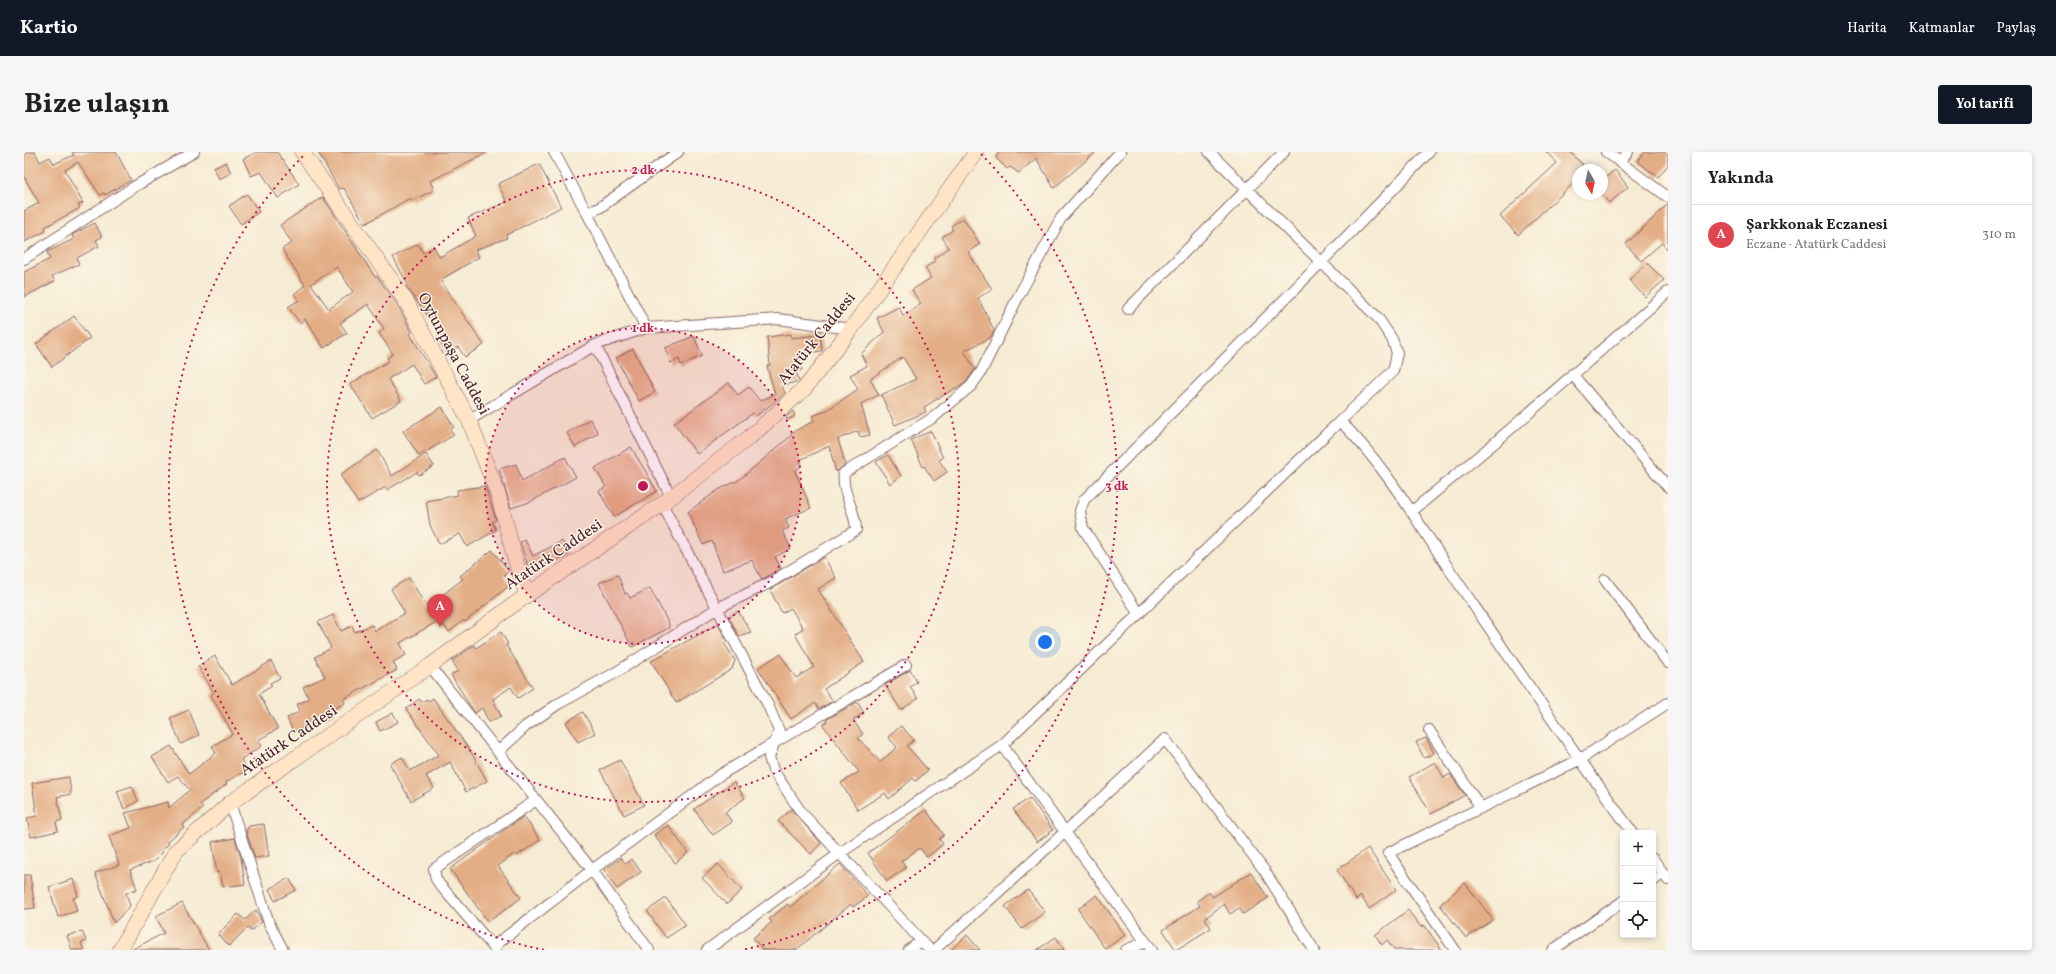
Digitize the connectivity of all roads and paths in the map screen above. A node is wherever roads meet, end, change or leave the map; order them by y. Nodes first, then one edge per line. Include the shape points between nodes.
1 (194, 152) edge
2 (302, 152) edge
3 (554, 152) edge
4 (678, 152) edge
5 (976, 152) edge
6 (1120, 152) edge
7 (1209, 152) edge
8 (1284, 152) edge
9 (1429, 152) edge
10 (1606, 152) edge
11 (1628, 152) edge
12 (1620, 162) junction
13 (1247, 191) junction
14 (1668, 197) edge
15 (587, 213) junction
16 (24, 259) edge
17 (1323, 263) junction
18 (1668, 292) edge
19 (1128, 309) dead end
20 (646, 328) junction
21 (851, 329) junction
22 (595, 345) junction
23 (1572, 374) junction
24 (469, 420) junction
25 (1340, 421) junction
26 (1668, 487) edge
27 (666, 501) junction
28 (1411, 512) junction
29 (1605, 580) dead end
30 (527, 595) junction
31 (716, 609) junction
32 (1138, 614) junction
33 (1668, 663) edge
34 (430, 666) junction
35 (906, 666) dead end
36 (1668, 702) edge
37 (1429, 730) dead end
38 (774, 744) junction
39 (1002, 745) junction
40 (498, 752) junction
41 (1579, 760) junction
42 (536, 800) junction
43 (230, 803) junction
44 (1481, 808) junction
45 (1632, 830) edge
46 (1065, 832) junction
47 (840, 853) junction
48 (1656, 863) edge
49 (592, 870) junction
50 (1666, 877) edge
51 (1656, 880) edge
52 (1620, 904) edge
53 (921, 941) junction
54 (1150, 947) edge
55 (494, 948) edge
56 (120, 950) edge
57 (283, 950) edge
58 (649, 950) edge
59 (707, 950) edge
60 (909, 950) edge
61 (930, 950) edge
62 (934, 950) edge
63 (1126, 950) edge
64 (1314, 950) edge
65 (1455, 950) edge
66 (1553, 950) edge

1 - 16 street via 132,188
2 - 24 main road, Oytunpaşa Caddesi via 406,301
3 - 15 street
4 - 15 street via 599,208
5 - 21 main road, Atatürk Caddesi
6 - 31 street via 1061,218 981,372 971,386 934,416 844,473 842,481 856,522 856,530 771,582
7 - 13 street
8 - 13 street
9 - 17 street
10 - 12 street
11 - 12 street
12 - 14 street
13 - 17 street
13 - 19 street
15 - 20 street
17 - 25 street via 1378,318 1392,339 1397,353 1393,371
17 - 32 street via 1084,500 1080,517 1083,528
18 - 23 street
20 - 21 street via 778,319
20 - 22 street
21 - 27 main road, Atatürk Caddesi via 805,388 750,437
22 - 24 street
22 - 27 street
23 - 26 street
23 - 28 street
24 - 30 main road, Oytunpaşa Caddesi via 499,497
25 - 28 street via 1360,441
25 - 32 street
27 - 30 main road, Atatürk Caddesi
27 - 31 street
28 - 41 street
29 - 33 street
30 - 34 main road, Atatürk Caddesi
31 - 38 street via 768,705 779,731
31 - 40 street via 615,673 552,708 526,726
32 - 39 street
34 - 40 street
34 - 43 main road, Atatürk Caddesi
35 - 38 street
36 - 41 street
37 - 44 street
38 - 47 street via 769,757 773,770 801,812
38 - 49 street via 720,775
39 - 46 street
39 - 47 street
40 - 42 street
41 - 44 street
41 - 45 street
42 - 49 street
42 - 55 street via 434,869 440,885
43 - 56 main road, Atatürk Caddesi via 176,851
43 - 57 street via 269,923
44 - 65 street via 1388,853
46 - 54 street
46 - 62 street
46 - 64 street via 1165,739 1264,870
47 - 53 street
47 - 59 street
48 - 50 street
49 - 55 street
49 - 58 street
50 - 51 street
52 - 66 street
53 - 60 street
53 - 61 street
54 - 63 street via 1146,942

